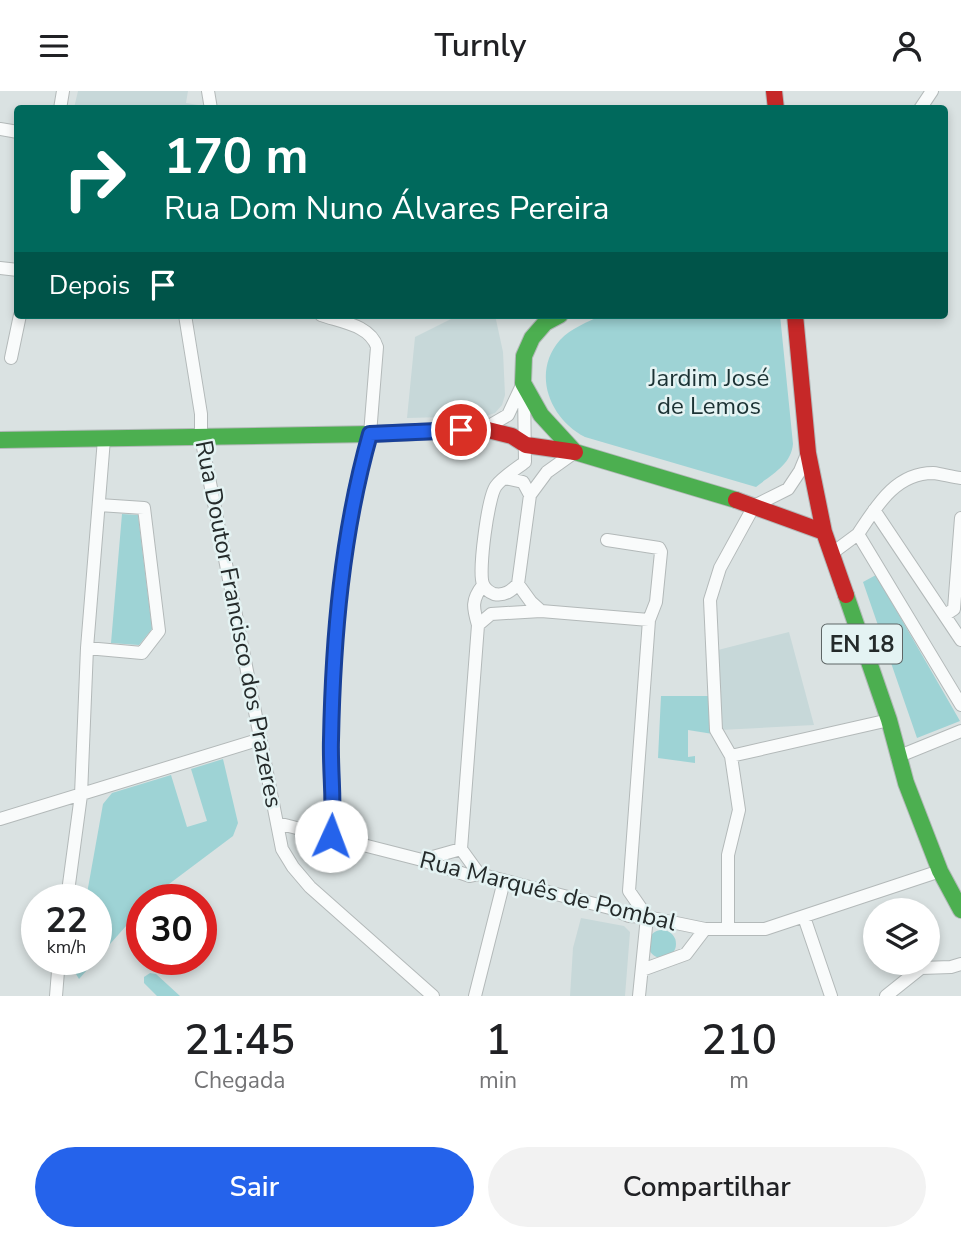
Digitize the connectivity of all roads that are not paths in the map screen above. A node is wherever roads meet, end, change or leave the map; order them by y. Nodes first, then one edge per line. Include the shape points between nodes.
1 (19, 319) edge
2 (186, 319) edge
3 (333, 319) edge
4 (552, 319) edge
5 (795, 319) edge
6 (11, 358) dead end
7 (523, 383) junction
8 (484, 429) junction
9 (370, 434) junction
10 (201, 437) junction
11 (104, 439) junction
12 (0, 440) edge
13 (526, 445) junction
14 (575, 452) junction
15 (808, 453) junction
16 (505, 478) junction
17 (961, 478) edge
18 (530, 495) junction
19 (99, 505) junction
20 (754, 506) junction
21 (874, 510) junction
22 (961, 518) edge
23 (824, 532) junction
24 (859, 534) junction
25 (607, 540) dead end
26 (831, 554) junction
27 (518, 584) junction
28 (483, 585) junction
29 (541, 611) junction
30 (945, 615) junction
31 (649, 620) junction
32 (478, 625) junction
33 (961, 640) edge
34 (88, 648) junction
35 (961, 705) edge
36 (889, 720) junction
37 (961, 731) edge
38 (261, 739) junction
39 (731, 756) junction
40 (897, 757) junction
41 (81, 795) junction
42 (0, 819) edge
43 (277, 823) junction
44 (331, 836) junction
45 (461, 849) junction
46 (422, 860) junction
47 (940, 871) junction
48 (479, 874) junction
49 (504, 881) junction
50 (69, 884) edge
51 (629, 891) junction
52 (610, 908) junction
53 (961, 911) edge
54 (647, 917) junction
55 (804, 917) junction
56 (705, 929) junction
57 (728, 929) junction
58 (961, 964) edge
59 (940, 967) edge
60 (642, 970) junction
61 (58, 975) edge
62 (908, 975) edge
63 (56, 996) edge
64 (433, 996) edge
65 (475, 996) edge
66 (639, 996) edge
67 (831, 996) edge
68 (886, 996) edge

1 - 6 street
2 - 10 street, Rua Doutor Francisco dos Prazeres
3 - 9 street via 368,331 377,347
4 - 7 main road via 533,338 524,356
5 - 15 main road, EN 18
7 - 8 street via 508,415
7 - 13 street
7 - 14 main road via 541,415
8 - 9 main road
8 - 13 main road
9 - 10 main road
9 - 44 street via 356,483 339,592
10 - 11 main road
10 - 38 street, Rua Doutor Francisco dos Prazeres
11 - 12 main road
11 - 19 street
13 - 14 main road
13 - 16 street via 525,462
14 - 18 street via 547,472
14 - 20 main road
15 - 20 street via 788,489
15 - 23 main road, EN 18
16 - 18 street via 523,482
16 - 28 street via 495,487 488,509
17 - 21 street via 932,473 906,480
18 - 27 street
19 - 34 street
19 - 34 street via 144,508 159,631 142,653
20 - 23 main road
20 - 39 street via 719,568 710,600 716,730
21 - 24 street
21 - 30 street
22 - 30 street via 954,609
23 - 26 main road, EN 18
24 - 26 street
24 - 35 street
25 - 31 street via 662,552
26 - 36 main road, EN 18
27 - 28 street via 501,595 489,593
27 - 29 street
28 - 32 street via 475,595
29 - 31 street
29 - 32 street via 491,614
30 - 33 street
31 - 51 street
32 - 45 street
34 - 41 street
36 - 39 street
36 - 40 main road, EN 18
37 - 40 street
38 - 41 street
38 - 43 street, Rua Doutor Francisco dos Prazeres
39 - 57 street via 739,810 728,855
40 - 47 main road, EN 18
41 - 42 street
41 - 50 street
43 - 44 street, Rua Marquês de Pombal
43 - 64 street, Rua Doutor Francisco dos Prazeres via 282,849 310,887
44 - 46 street, Rua Marquês de Pombal
45 - 46 street
45 - 48 street
46 - 48 street, Rua Marquês de Pombal via 470,876
47 - 53 main road, EN 18
47 - 55 street, Rua Marquês de Pombal
48 - 49 street, Rua Marquês de Pombal
49 - 52 street, Rua Marquês de Pombal
49 - 65 street
51 - 52 street
51 - 54 street
52 - 54 street, Rua Marquês de Pombal
54 - 56 street, Rua Marquês de Pombal
54 - 60 street
55 - 57 street, Rua Marquês de Pombal via 765,929
55 - 67 street
56 - 57 street, Rua Marquês de Pombal
56 - 60 street via 686,954
58 - 59 street
60 - 66 street
61 - 63 street
62 - 68 street

